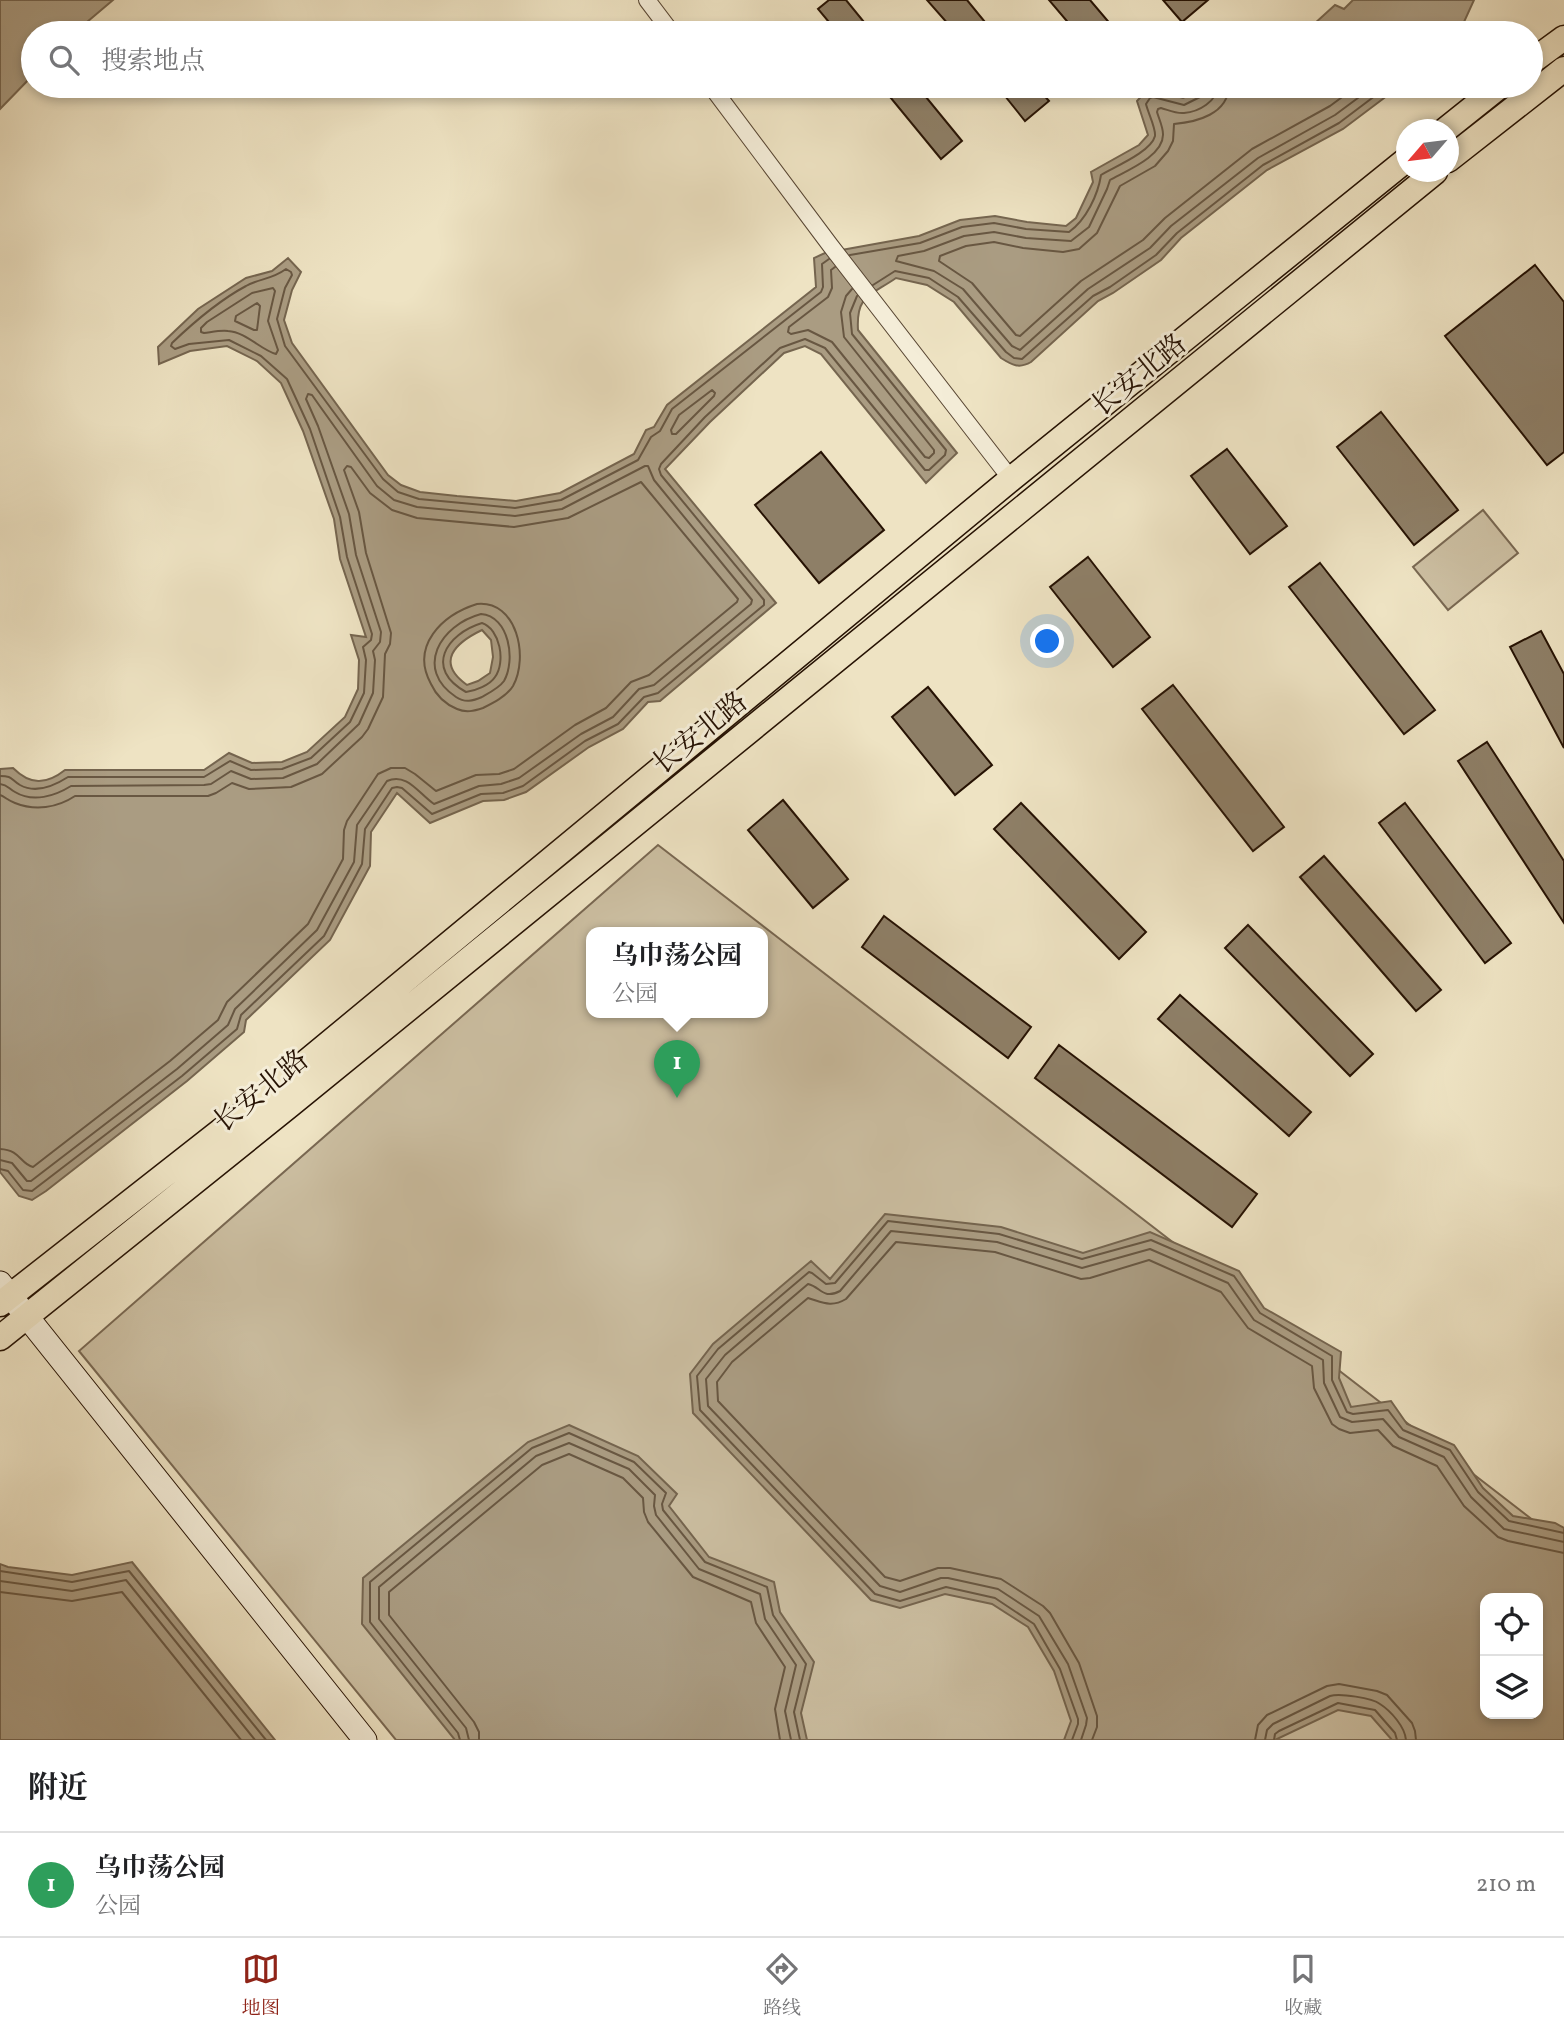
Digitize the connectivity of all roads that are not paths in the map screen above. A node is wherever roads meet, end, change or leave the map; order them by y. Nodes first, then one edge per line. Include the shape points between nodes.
1 (647, 0) edge
2 (663, 21) edge
3 (1564, 37) edge
4 (1543, 53) edge
5 (1564, 69) edge
6 (1543, 85) edge
7 (720, 98) edge
8 (1485, 98) edge
9 (1527, 98) edge
10 (1459, 119) edge
11 (1459, 151) edge
12 (1396, 168) edge
13 (1423, 182) edge
14 (1011, 479) junction
15 (3, 1295) edge
16 (28, 1316) junction
17 (0, 1338) edge
18 (365, 1740) edge

1 - 2 street
3 - 4 main road
5 - 6 main road
7 - 14 street
8 - 10 main road
9 - 11 main road
12 - 14 main road, 长安北路
13 - 16 main road, 长安北路
14 - 15 main road, 长安北路 via 259,1101
15 - 16 main road
16 - 17 main road, 长安北路
16 - 18 main road

